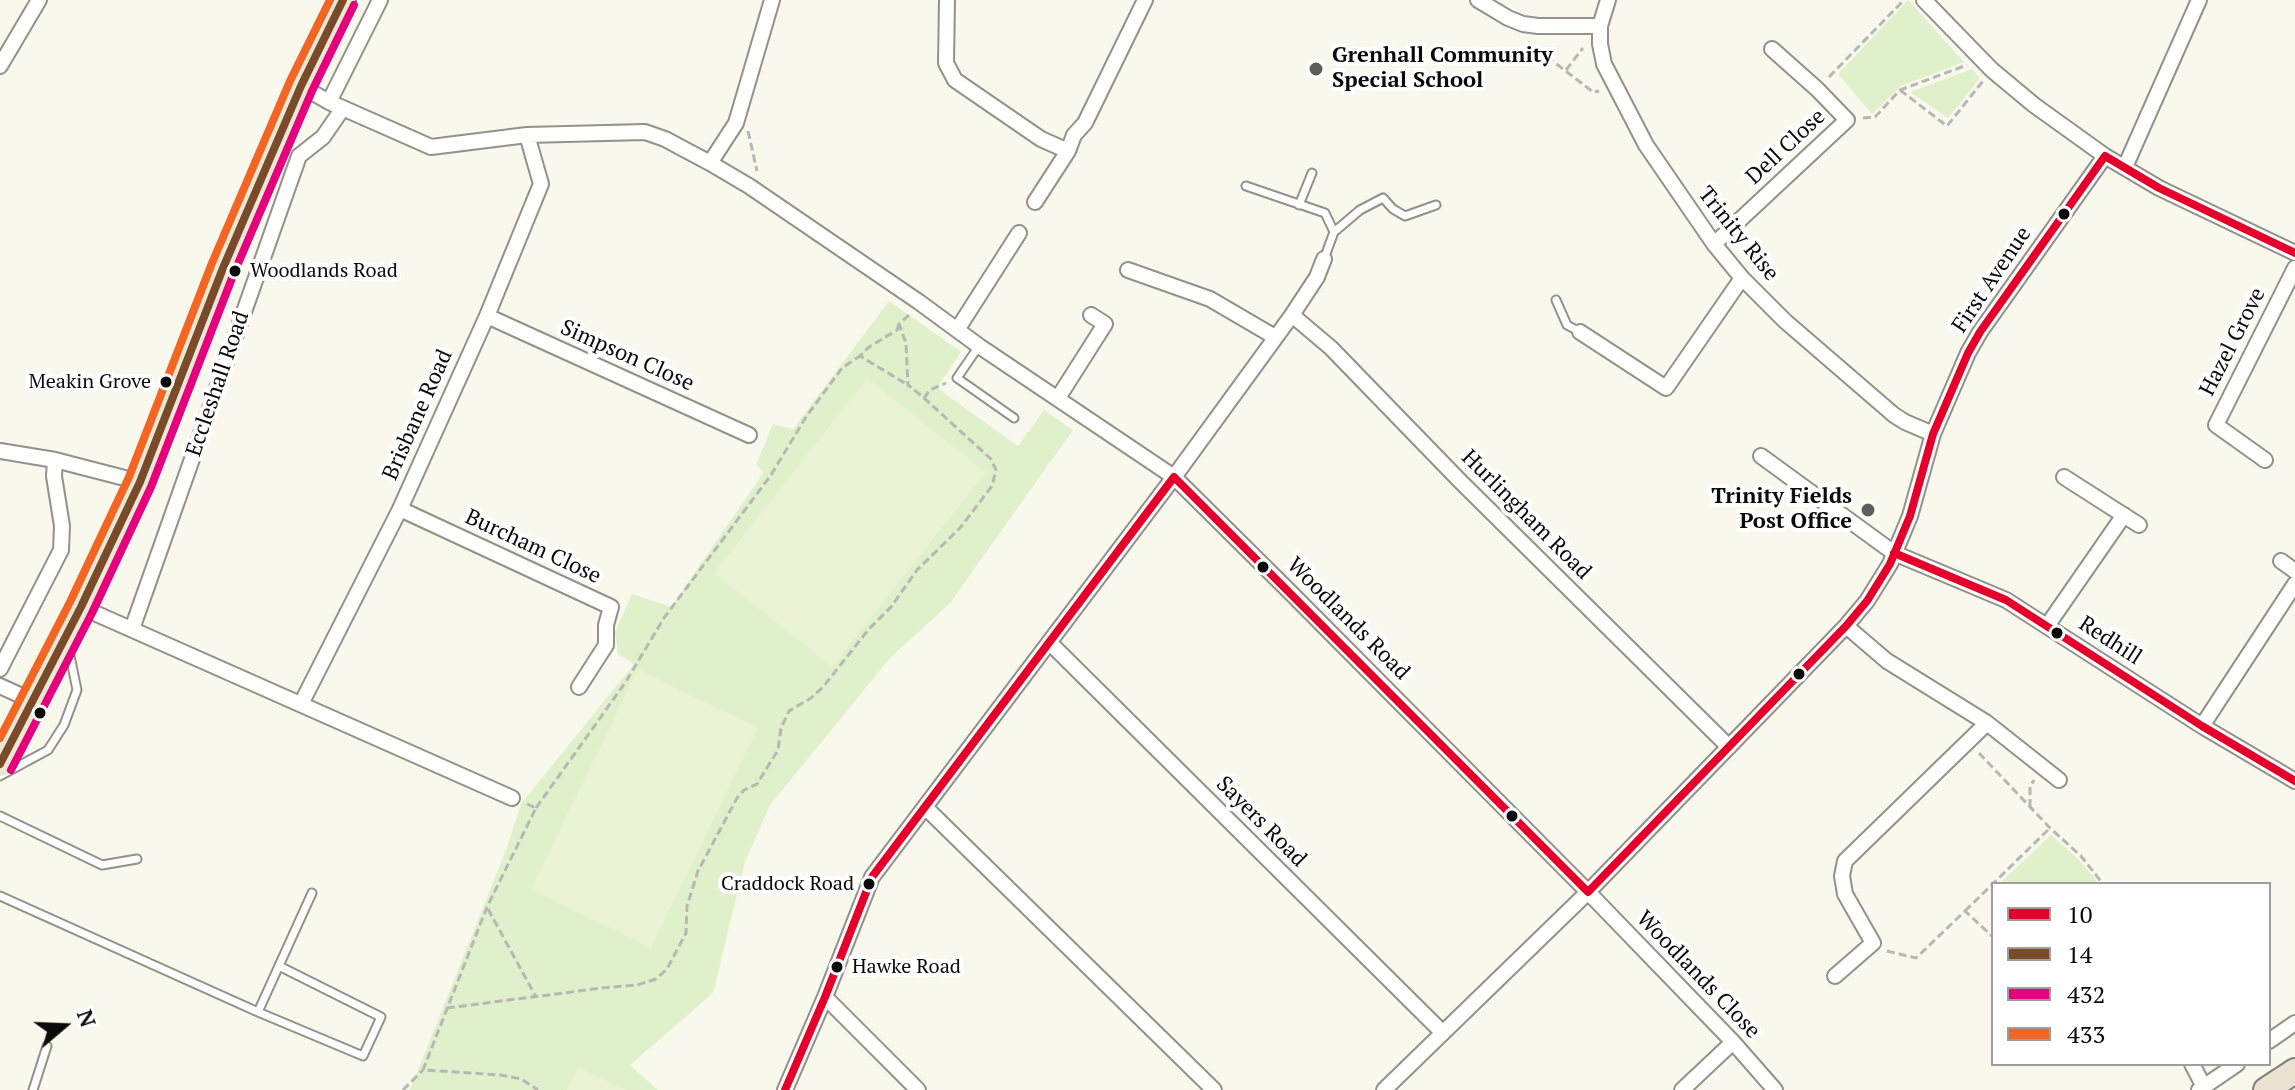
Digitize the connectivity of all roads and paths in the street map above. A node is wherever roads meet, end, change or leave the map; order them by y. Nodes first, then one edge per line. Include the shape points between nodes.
1 (39, 0) edge
2 (343, 0) edge
3 (772, 0) edge
4 (1145, 0) edge
5 (1478, 0) edge
6 (1608, 0) edge
7 (1904, 0) edge
8 (1924, 0) edge
9 (2199, 0) edge
10 (378, 1) edge
11 (945, 1) edge
12 (1523, 24) junction
13 (1600, 26) junction
14 (6, 44) edge
15 (1772, 49) dead end
16 (1986, 65) junction
17 (0, 66) edge
18 (301, 86) junction
19 (1615, 88) junction
20 (1817, 89) junction
21 (1900, 90) junction
22 (336, 105) junction
23 (1847, 120) junction
24 (736, 123) junction
25 (527, 135) junction
26 (1068, 151) junction
27 (2105, 156) junction
28 (710, 163) junction
29 (2125, 167) junction
30 (1312, 173) dead end
31 (749, 186) junction
32 (1246, 186) dead end
33 (1035, 202) dead end
34 (1299, 205) junction
35 (1436, 205) dead end
36 (1334, 232) junction
37 (1019, 233) dead end
38 (1714, 244) junction
39 (2295, 253) edge
40 (1324, 259) joint
41 (2295, 268) edge
42 (1128, 270) dead end
43 (1742, 278) junction
44 (1556, 300) dead end
45 (919, 302) junction
46 (1091, 315) dead end
47 (1292, 315) junction
48 (487, 316) junction
49 (899, 324) junction
50 (957, 330) junction
51 (1580, 332) joint
52 (1275, 337) junction
53 (979, 346) junction
54 (860, 356) junction
55 (957, 378) junction
56 (908, 385) junction
57 (924, 398) junction
58 (1058, 398) junction
59 (1014, 418) dead end
60 (1933, 434) junction
61 (749, 435) dead end
62 (0, 451) edge
63 (1761, 456) dead end
64 (55, 460) junction
65 (2265, 460) dead end
66 (1174, 477) junction
67 (2064, 477) dead end
68 (140, 482) junction
69 (400, 509) junction
70 (2124, 515) junction
71 (2139, 525) dead end
72 (1894, 553) junction
73 (2281, 561) dead end
74 (2295, 571) edge
75 (2295, 584) edge
76 (81, 607) junction
77 (1846, 626) junction
78 (2047, 626) junction
79 (132, 629) junction
80 (66, 636) junction
81 (1049, 642) junction
82 (0, 669) edge
83 (0, 686) edge
84 (579, 687) dead end
85 (33, 701) junction
86 (301, 704) junction
87 (1987, 723) junction
88 (2202, 726) junction
89 (1968, 741) junction
90 (1729, 747) junction
91 (0, 764) edge
92 (2042, 768) junction
93 (0, 776) edge
94 (2059, 780) dead end
95 (2295, 781) edge
96 (512, 798) joint
97 (925, 807) junction
98 (2030, 807) junction
99 (536, 808) junction
100 (0, 816) edge
101 (2050, 828) junction
102 (137, 859) dead end
103 (1995, 882) edge
104 (2101, 882) edge
105 (1991, 886) edge
106 (1588, 892) junction
107 (312, 893) dead end
108 (0, 896) edge
109 (487, 907) junction
110 (1965, 911) junction
111 (1991, 935) edge
112 (1873, 943) junction
113 (279, 966) junction
114 (1835, 976) dead end
115 (536, 997) junction
116 (825, 997) junction
117 (447, 1008) junction
118 (258, 1012) junction
119 (2295, 1023) edge
120 (1443, 1033) junction
121 (2271, 1040) edge
122 (1733, 1042) junction
123 (47, 1046) dead end
124 (2193, 1066) edge
125 (2234, 1066) edge
126 (423, 1070) junction
127 (2295, 1071) edge
128 (2202, 1088) edge
129 (33, 1090) edge
130 (403, 1090) edge
131 (538, 1090) edge
132 (785, 1090) edge
133 (918, 1090) edge
134 (1214, 1090) edge
135 (1384, 1090) edge
136 (1682, 1090) edge
137 (1775, 1090) edge
138 (2266, 1090) edge

1 - 14 street
2 - 18 main road, Eccleshall Road
3 - 24 street
4 - 26 street
5 - 12 street
6 - 13 street, Trinity Rise
7 - 20 path
8 - 16 street
9 - 29 street
10 - 22 street, Eccleshall Road
11 - 26 street via 946,63 955,80 1041,139
12 - 13 street
12 - 19 path via 1522,38 1593,92
13 - 19 street, Trinity Rise via 1604,64
14 - 17 street
15 - 20 street, Dell Close
16 - 21 path
16 - 21 path via 1947,126
16 - 27 street
18 - 22 street, Woodlands Road
18 - 68 main road, Eccleshall Road
19 - 38 street, Trinity Rise via 1646,145
20 - 23 street, Dell Close
21 - 23 path via 1875,117
22 - 25 street, Woodlands Road via 431,147
22 - 79 street, Eccleshall Road via 323,137 299,156
23 - 38 street, Dell Close
24 - 28 street
24 - 31 path via 748,130 757,173
25 - 28 street, Woodlands Road via 645,132
25 - 48 street, Brisbane Road via 541,184
26 - 33 street
27 - 29 street
27 - 60 street, First Avenue via 1980,332
28 - 31 street, Woodlands Road
29 - 39 street
30 - 34 lane
31 - 45 street, Woodlands Road
32 - 34 lane
34 - 36 lane via 1325,213
35 - 36 lane via 1405,216 1383,198
36 - 40 lane
37 - 50 street
38 - 43 street, Trinity Rise
40 - 47 street
41 - 65 street, Hazel Grove via 2216,425
42 - 52 street via 1210,299
43 - 51 street via 1666,388
43 - 60 street, Trinity Rise via 1894,415
44 - 51 lane via 1567,325
45 - 49 path
45 - 50 street, Woodlands Road
46 - 58 street via 1105,324
47 - 52 street
47 - 90 street, Hurlingham Road
48 - 61 street, Simpson Close
48 - 69 street, Brisbane Road
49 - 54 path
49 - 56 path via 906,343
50 - 53 street, Woodlands Road
52 - 66 street
53 - 55 lane
53 - 58 street, Woodlands Road
54 - 56 path
54 - 99 path via 842,368 806,417 771,475 664,618
55 - 57 path
55 - 59 lane
56 - 57 path
57 - 115 path via 991,459 996,470 992,486 823,687 789,711 778,750 757,784 737,798 698,871 684,940 667,969 637,985
58 - 66 street, Woodlands Road
60 - 72 street, First Avenue
62 - 64 street
63 - 72 street, Redhill
64 - 68 street
64 - 82 street via 61,550
66 - 81 street
66 - 106 street, Woodlands Road
67 - 70 street
68 - 76 main road, Eccleshall Road
69 - 84 street, Burcham Close via 611,607 606,645
69 - 86 street, Brisbane Road
70 - 71 street
70 - 78 street
72 - 77 street, First Avenue
72 - 78 street, Redhill via 2006,600
73 - 74 street
75 - 88 street
76 - 79 street
76 - 80 main road, Eccleshall Road
77 - 87 street via 1887,661
77 - 90 street, First Avenue
78 - 88 street, Redhill
79 - 86 street
80 - 85 main road, Eccleshall Road
80 - 93 lane via 77,690 64,725 48,750
81 - 97 street
81 - 120 street, Sayers Road
83 - 85 street
85 - 91 main road, Eccleshall Road
86 - 96 street
87 - 89 street
87 - 92 street
88 - 95 street, Redhill
89 - 98 path
89 - 112 street via 1845,861 1845,894
90 - 106 street, First Avenue
92 - 94 street
92 - 98 path via 2030,787
96 - 99 path
97 - 116 street via 872,877
97 - 134 street
98 - 101 path
99 - 109 path
100 - 102 lane via 102,865
101 - 103 path
101 - 104 path
105 - 110 path
106 - 120 street, First Avenue
106 - 122 street, Woodlands Close
107 - 113 lane
108 - 118 lane
109 - 115 path
109 - 117 path
110 - 111 path
110 - 112 path via 1916,958
112 - 114 street
113 - 118 lane
113 - 118 lane via 381,1017 363,1056
115 - 117 path
116 - 132 street
116 - 133 street
117 - 126 path
119 - 121 street
120 - 135 street, First Avenue
122 - 136 street
122 - 137 street, Woodlands Close
123 - 129 lane
124 - 128 street
125 - 128 street
126 - 130 path
126 - 131 path via 501,1075
127 - 138 highway

